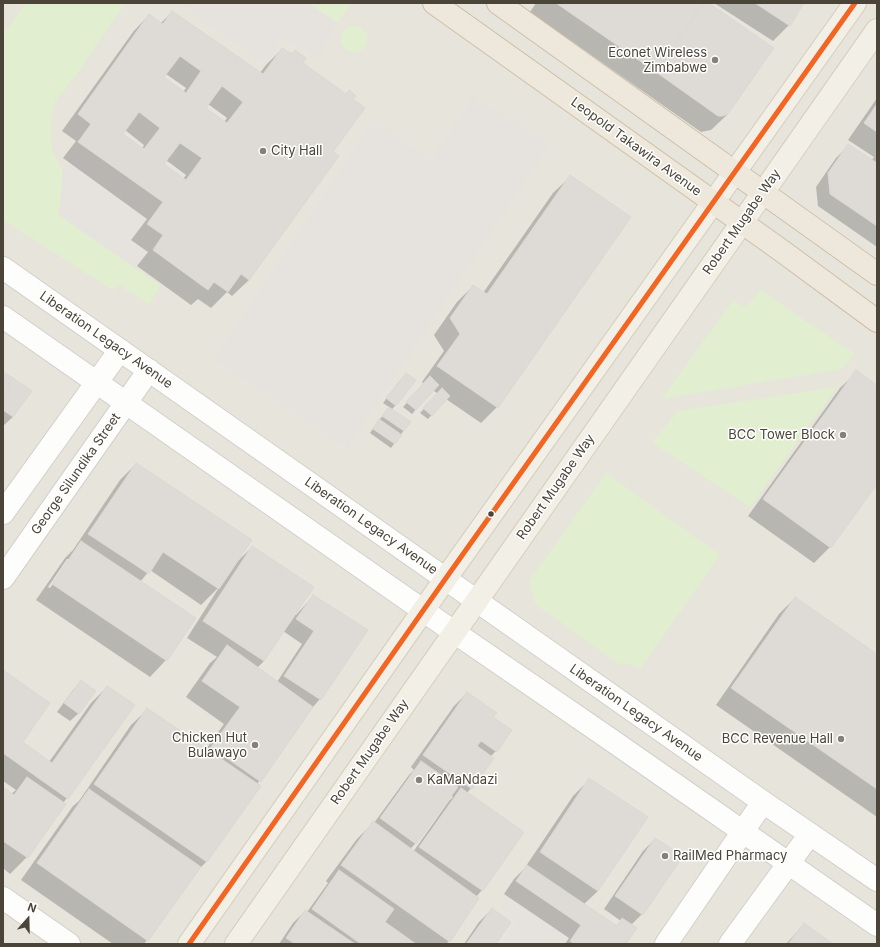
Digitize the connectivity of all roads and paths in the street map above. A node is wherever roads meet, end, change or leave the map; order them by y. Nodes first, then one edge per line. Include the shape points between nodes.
1 (434, 3) edge
2 (498, 3) edge
3 (855, 3) edge
4 (877, 30) edge
5 (735, 172) junction
6 (763, 192) junction
7 (714, 202) junction
8 (742, 223) junction
9 (3, 268) edge
10 (877, 274) edge
11 (3, 317) edge
12 (877, 321) edge
13 (120, 350) junction
14 (150, 370) junction
15 (97, 383) junction
16 (126, 404) junction
17 (3, 513) edge
18 (3, 578) edge
19 (446, 578) junction
20 (476, 600) junction
21 (424, 611) junction
22 (454, 632) junction
23 (763, 802) junction
24 (742, 831) junction
25 (810, 834) junction
26 (788, 863) junction
27 (877, 880) edge
28 (3, 898) edge
29 (877, 925) edge
30 (69, 944) edge
31 (189, 944) edge
32 (236, 944) edge
33 (666, 944) edge
34 (730, 944) edge

1 - 7 highway, Leopold Takawira Avenue
2 - 5 highway
3 - 5 main road
4 - 6 main road, Robert Mugabe Way
5 - 6 highway
5 - 7 main road
6 - 8 main road, Robert Mugabe Way
6 - 10 highway
7 - 8 highway, Leopold Takawira Avenue
7 - 19 main road
8 - 12 highway, Leopold Takawira Avenue
8 - 20 main road, Robert Mugabe Way
9 - 13 street, Liberation Legacy Avenue
11 - 15 street
13 - 14 street, Liberation Legacy Avenue
13 - 15 street
14 - 16 street, George Silundika Street
14 - 19 street, Liberation Legacy Avenue
15 - 16 street
15 - 17 street
16 - 18 street, George Silundika Street
16 - 21 street
19 - 20 street, Liberation Legacy Avenue
19 - 21 main road
20 - 22 main road, Robert Mugabe Way
20 - 23 street, Liberation Legacy Avenue
21 - 22 street
21 - 31 main road
22 - 24 street
22 - 32 main road, Robert Mugabe Way
23 - 24 street
23 - 25 street, Liberation Legacy Avenue
24 - 26 street
24 - 33 street
25 - 26 street
25 - 27 street, Liberation Legacy Avenue
26 - 29 street
26 - 34 street
28 - 30 street

